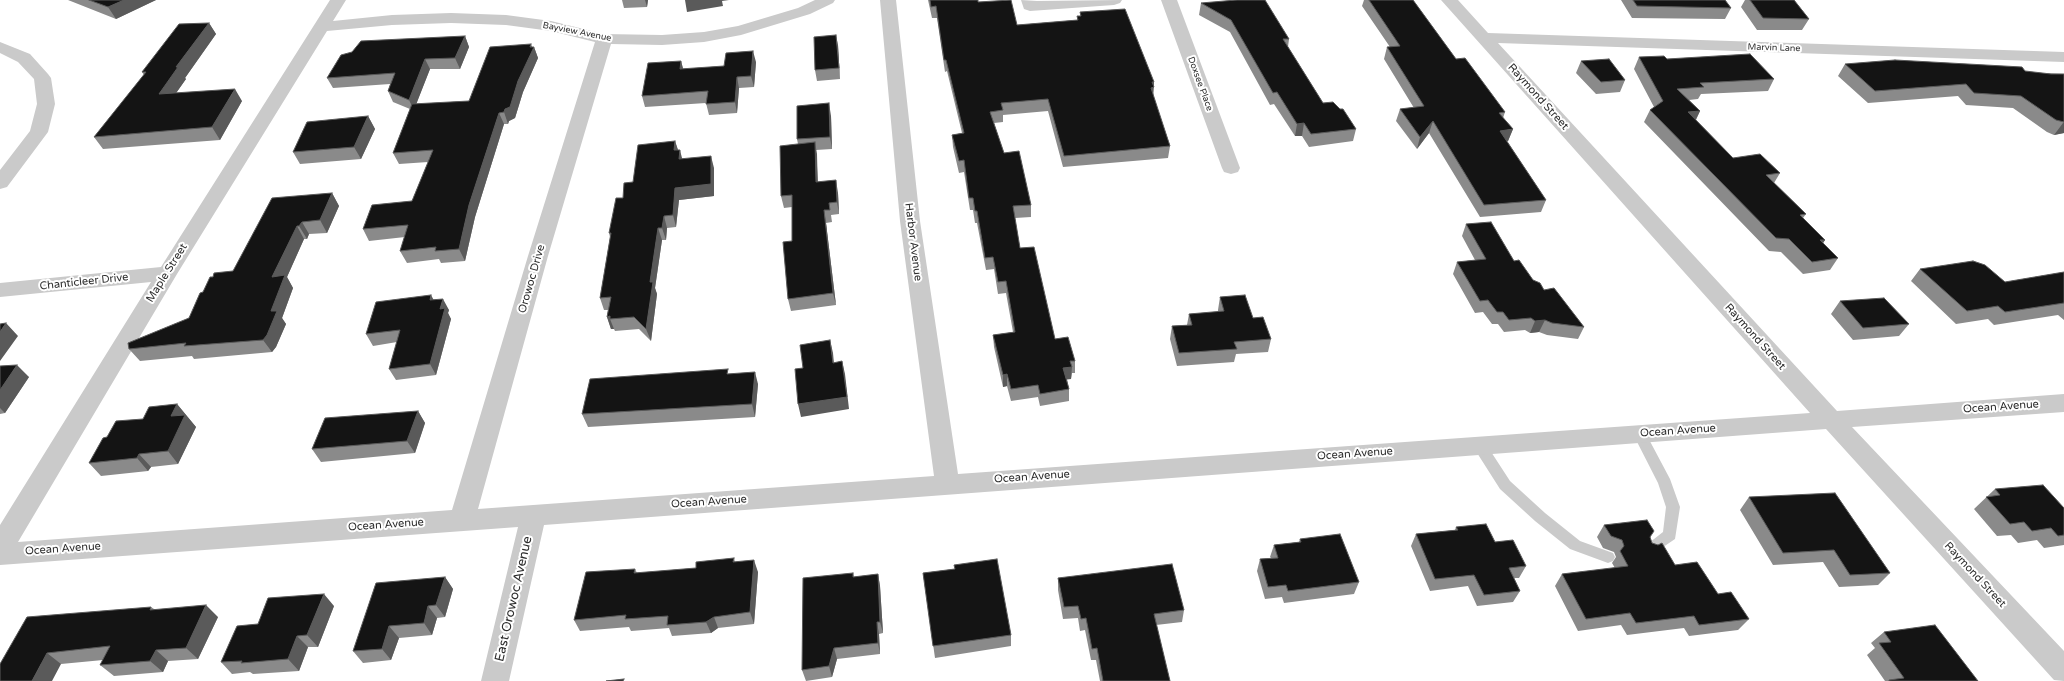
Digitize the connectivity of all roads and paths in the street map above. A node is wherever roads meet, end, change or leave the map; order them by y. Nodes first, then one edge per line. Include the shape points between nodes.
1 (338, 0) edge
2 (827, 0) edge
3 (888, 0) edge
4 (1114, 0) edge
5 (1169, 0) edge
6 (1449, 0) edge
7 (1029, 3) edge
8 (321, 27) junction
9 (1485, 38) junction
10 (604, 39) junction
11 (0, 47) edge
12 (2064, 57) edge
13 (1231, 168) dead end
14 (0, 183) edge
15 (167, 273) junction
16 (0, 290) edge
17 (2064, 403) edge
18 (1831, 420) junction
19 (1639, 434) junction
20 (1479, 446) junction
21 (947, 484) junction
22 (533, 516) junction
23 (462, 520) junction
24 (0, 548) edge
25 (1650, 550) edge
26 (0, 554) edge
27 (1608, 557) dead end
28 (2064, 671) edge
29 (495, 681) edge

1 - 8 street, Maple Street
2 - 10 street, Bayview Avenue via 776,21 711,36 662,40
3 - 21 street, Harbor Avenue via 910,221
4 - 7 street
5 - 13 street, Doxsee Place
6 - 9 street, Raymond Street
8 - 10 street, Bayview Avenue via 392,20 506,20 551,26
8 - 15 street, Maple Street
9 - 12 street, Marvin Lane
9 - 18 street, Raymond Street
10 - 23 street, Orowoc Drive
11 - 14 street via 24,58 42,78 46,104 39,132
15 - 16 street, Chanticleer Drive
15 - 24 street, Maple Street
17 - 18 street, Ocean Avenue
18 - 19 street, Ocean Avenue
18 - 28 street, Raymond Street
19 - 20 street, Ocean Avenue
19 - 25 lane via 1665,483 1673,507 1670,535
20 - 21 street, Ocean Avenue
20 - 27 lane via 1506,485 1540,517 1576,545
21 - 22 street, Ocean Avenue
22 - 23 street, Ocean Avenue
22 - 29 street, East Orowoc Avenue
23 - 26 street, Ocean Avenue

